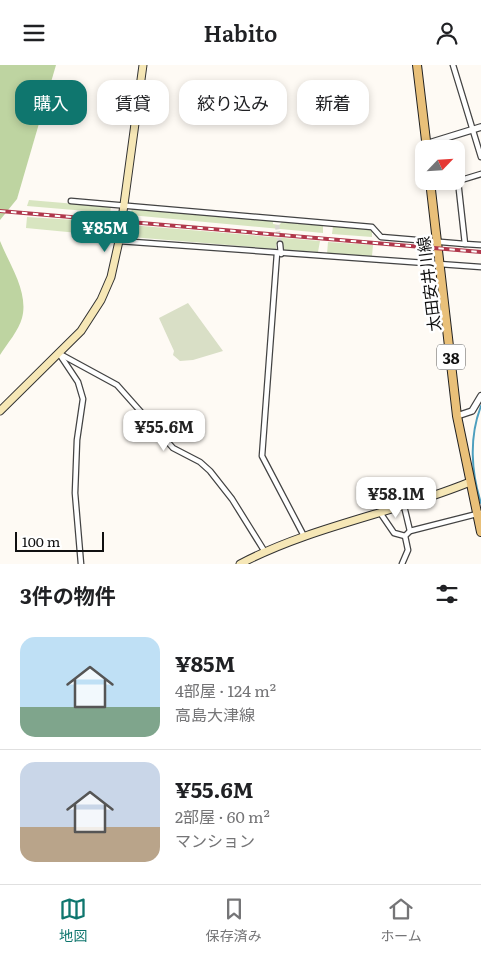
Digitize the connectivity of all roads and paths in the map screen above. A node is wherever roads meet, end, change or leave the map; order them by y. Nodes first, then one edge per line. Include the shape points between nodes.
1 (143, 65) edge
2 (417, 65) edge
3 (453, 65) edge
4 (481, 127) edge
5 (473, 129) junction
6 (425, 140) edge
7 (443, 140) edge
8 (481, 157) edge
9 (481, 173) edge
10 (431, 190) edge
11 (71, 201) dead end
12 (122, 206) junction
13 (278, 219) junction
14 (277, 225) tunnel mouth
15 (119, 241) junction
16 (438, 243) junction
17 (280, 244) tunnel mouth
18 (465, 244) junction
19 (481, 245) edge
20 (279, 254) junction
21 (440, 265) junction
22 (481, 267) edge
23 (60, 354) junction
24 (481, 396) edge
25 (0, 411) edge
26 (457, 416) junction
27 (470, 482) junction
28 (404, 506) junction
29 (479, 513) edge
30 (381, 514) junction
31 (410, 531) junction
32 (481, 532) edge
33 (304, 536) junction
34 (405, 537) junction
35 (265, 552) junction
36 (81, 564) edge
37 (240, 564) edge
38 (402, 564) edge

1 - 12 main road
2 - 6 main road
3 - 5 street
4 - 5 street
5 - 7 street
5 - 8 street
9 - 18 street via 458,181
10 - 16 main road, 太田安井川線 / 38
11 - 12 street
12 - 13 street
12 - 15 main road
13 - 14 street
13 - 16 street via 372,227 381,237
15 - 20 street
15 - 23 main road via 111,277 101,300 81,331
16 - 18 street
16 - 21 main road, 太田安井川線 / 38
17 - 20 street
18 - 19 street
20 - 21 street
20 - 33 street via 262,456
21 - 22 street
21 - 26 main road, 太田安井川線 / 38
23 - 25 main road
23 - 35 street via 117,385 173,448 210,471
23 - 36 street via 78,382 83,399 77,440 75,493
24 - 26 street via 472,411
26 - 27 main road, 太田安井川線 / 38
27 - 28 main road
27 - 29 main road, 太田安井川線 / 38
28 - 30 main road
28 - 31 street
29 - 31 street
29 - 32 main road, 太田安井川線 / 38
30 - 33 main road
30 - 34 street via 394,533
31 - 34 street
33 - 35 main road
34 - 38 street via 408,550
35 - 37 main road

